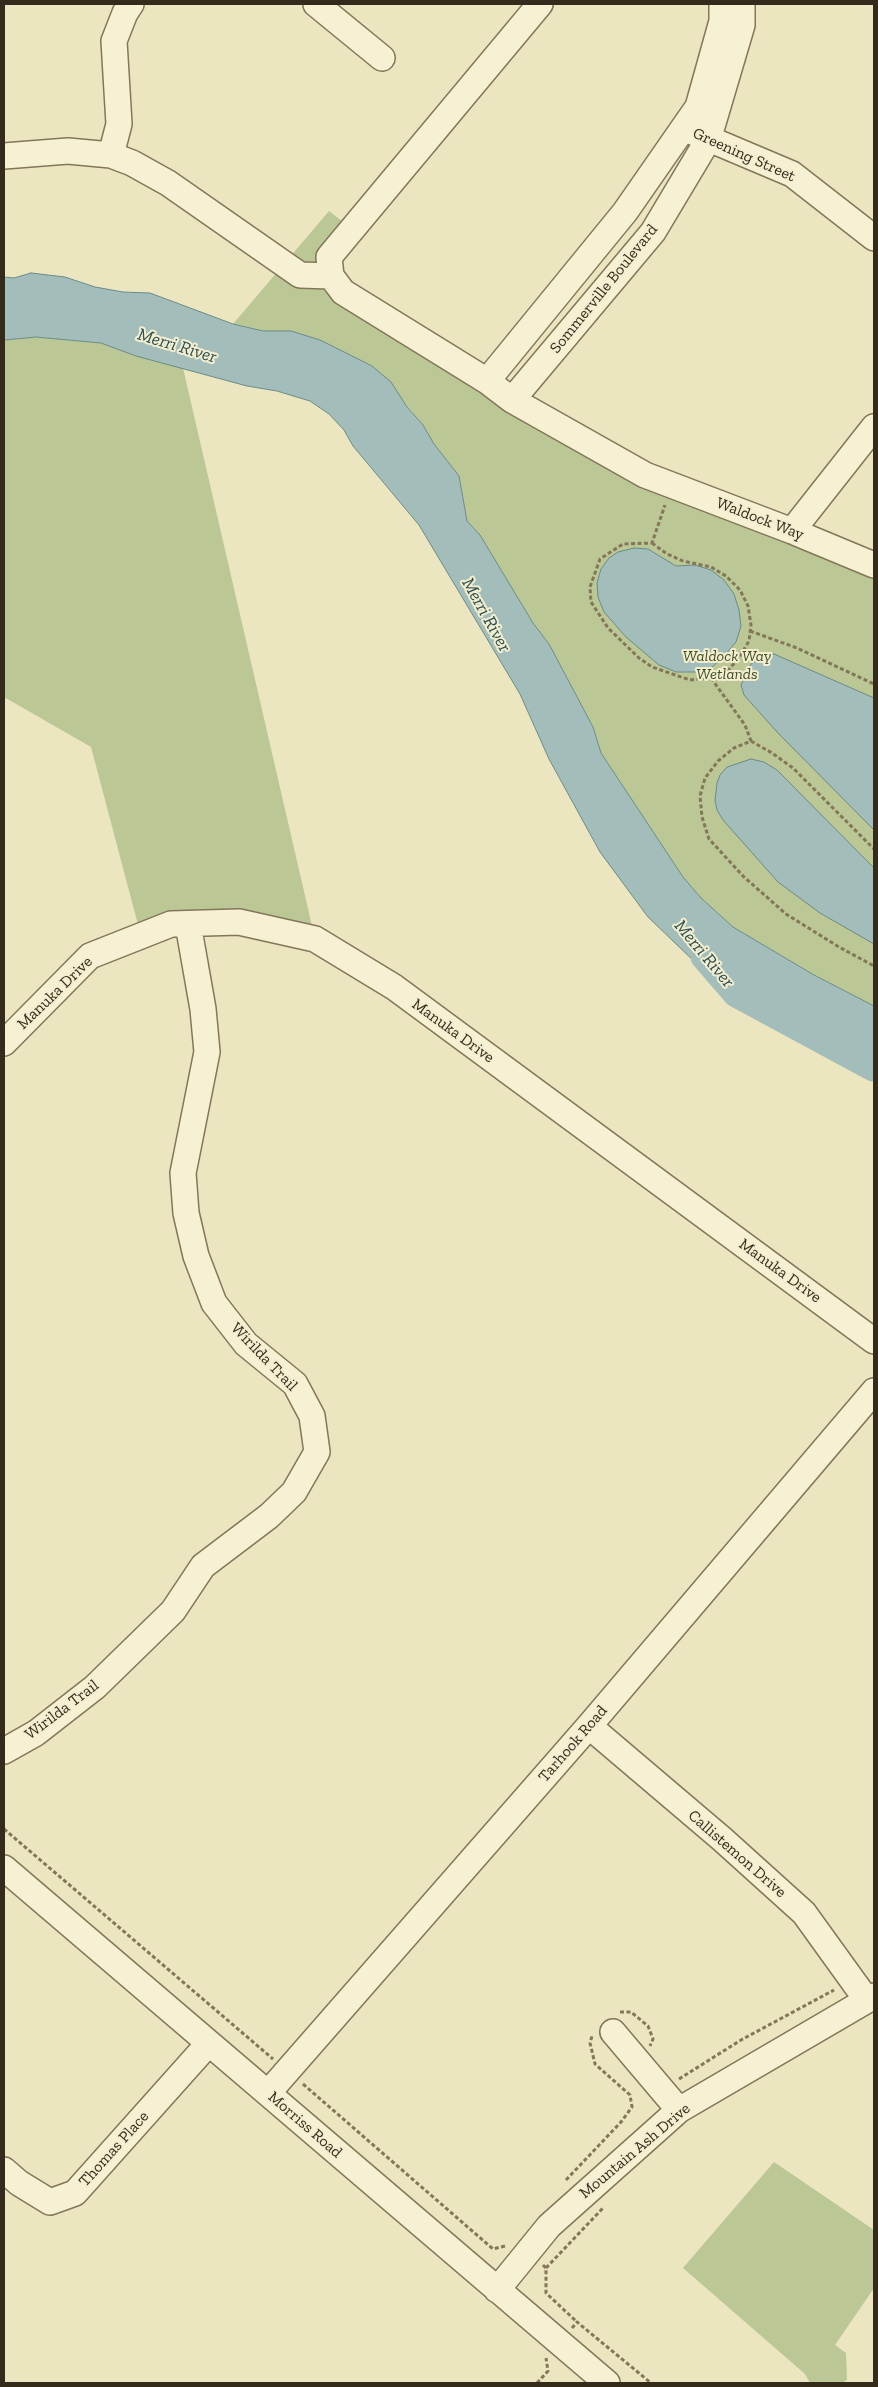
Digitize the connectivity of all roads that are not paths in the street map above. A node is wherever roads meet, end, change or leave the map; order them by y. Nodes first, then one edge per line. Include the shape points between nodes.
1 (131, 4) edge
2 (316, 4) edge
3 (540, 4) edge
4 (722, 4) edge
5 (742, 4) edge
6 (382, 58) dead end
7 (684, 128) junction
8 (708, 140) junction
9 (111, 155) junction
10 (4, 156) edge
11 (874, 238) edge
12 (331, 276) junction
13 (487, 381) junction
14 (512, 400) junction
15 (874, 427) edge
16 (792, 531) junction
17 (874, 565) edge
18 (188, 924) junction
19 (4, 1043) edge
20 (874, 1341) edge
21 (874, 1391) edge
22 (588, 1726) junction
23 (4, 1751) edge
24 (4, 1868) edge
25 (870, 1998) edge
26 (613, 2032) dead end
27 (209, 2043) junction
28 (268, 2093) junction
29 (679, 2110) junction
30 (4, 2170) edge
31 (497, 2290) junction
32 (591, 2378) edge

1 - 9 street via 114,41 119,124
2 - 6 street
3 - 12 street via 329,257
4 - 7 street, Sommerville Boulevard via 722,21 698,107
5 - 8 street, Sommerville Boulevard via 742,25
7 - 8 street, Greening Street
7 - 13 street, Sommerville Boulevard via 626,212
8 - 11 street, Greening Street via 792,174
8 - 14 street, Sommerville Boulevard via 653,232
9 - 10 street via 68,151
9 - 12 street via 168,182 300,275
12 - 13 street, Waldock Way via 343,292
13 - 14 street, Waldock Way
14 - 16 street, Waldock Way via 645,475
15 - 16 street
16 - 17 street, Waldock Way
18 - 19 street, Manuka Drive via 171,924 90,956
18 - 20 street, Manuka Drive via 239,922 315,939 394,987
18 - 23 street, Wirilda Trail via 207,1052 183,1173 186,1213 196,1256 214,1303 240,1337 295,1384 312,1416 317,1452 294,1492 269,1516 203,1566 174,1610 95,1687 36,1733
21 - 22 street, Tarhook Road
22 - 25 street, Callistemon Drive via 804,1913
22 - 28 street, Tarhook Road
24 - 27 street, Morriss Road
25 - 29 street, Mountain Ash Drive
26 - 29 street
27 - 28 street, Morriss Road
27 - 30 street, Thomas Place via 75,2193 50,2202
28 - 31 street, Morriss Road
29 - 31 street, Mountain Ash Drive via 549,2226
31 - 32 street, Morriss Road

